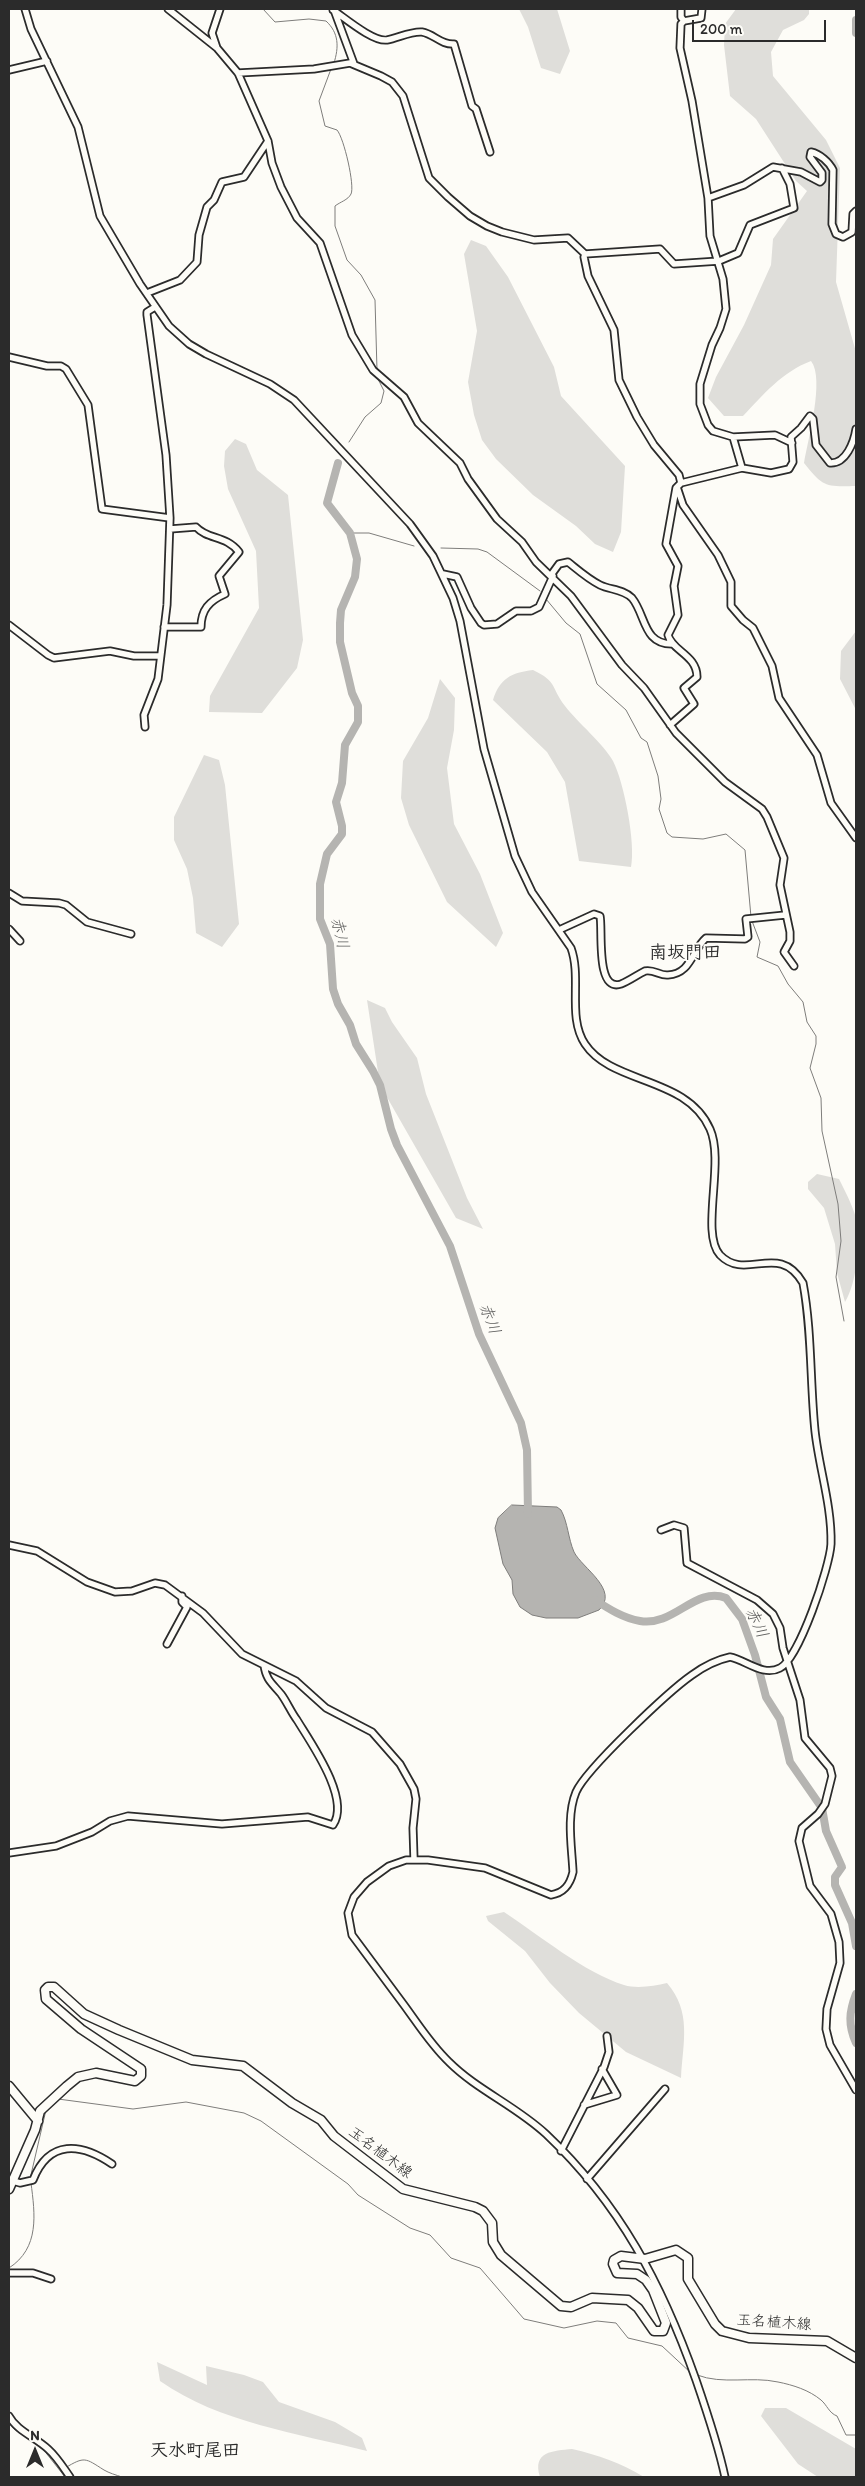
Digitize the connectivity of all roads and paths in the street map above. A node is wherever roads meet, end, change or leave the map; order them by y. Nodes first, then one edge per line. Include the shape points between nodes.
1 (25, 9) edge
2 (168, 9) edge
3 (220, 9) edge
4 (333, 9) edge
5 (681, 9) edge
6 (702, 9) edge
7 (684, 21) junction
8 (217, 48) junction
9 (47, 61) junction
10 (354, 64) junction
11 (9, 70) edge
12 (238, 73) junction
13 (268, 142) junction
14 (490, 152) dead end
15 (782, 168) junction
16 (708, 198) junction
17 (856, 211) edge
18 (585, 254) junction
19 (719, 261) junction
20 (147, 293) junction
21 (155, 307) junction
22 (9, 357) edge
23 (856, 429) edge
24 (733, 437) junction
25 (792, 443) junction
26 (742, 468) junction
27 (679, 484) junction
28 (170, 518) junction
29 (170, 529) junction
30 (443, 574) junction
31 (552, 575) junction
32 (9, 625) edge
33 (164, 627) junction
34 (673, 644) junction
35 (160, 656) junction
36 (670, 725) junction
37 (145, 727) dead end
38 (856, 838) edge
39 (9, 893) edge
40 (785, 915) junction
41 (9, 929) edge
42 (559, 930) junction
43 (131, 934) dead end
44 (20, 941) dead end
45 (794, 966) dead end
46 (661, 1530) dead end
47 (9, 1545) edge
48 (182, 1596) junction
49 (167, 1644) dead end
50 (788, 1661) junction
51 (264, 1665) junction
52 (9, 1853) edge
53 (414, 1859) junction
54 (607, 2036) dead end
55 (602, 2069) junction
56 (9, 2086) edge
57 (665, 2088) dead end
58 (856, 2090) edge
59 (584, 2105) junction
60 (38, 2120) junction
61 (561, 2151) junction
62 (112, 2164) dead end
63 (587, 2180) junction
64 (11, 2185) edge
65 (645, 2259) junction
66 (9, 2273) edge
67 (52, 2279) dead end
68 (856, 2358) edge
69 (9, 2416) edge
70 (70, 2477) edge
71 (725, 2477) edge

1 - 9 street
2 - 8 street
3 - 8 street via 212,33
4 - 10 street
4 - 14 street via 375,38 385,40 420,32 454,44 472,106 476,109
5 - 7 street
6 - 7 street via 701,18
7 - 16 street via 680,29 680,48
8 - 12 street
9 - 11 street
9 - 20 street via 78,127 100,216
10 - 12 street
10 - 18 street via 382,76 400,90 408,104 429,178 470,216 487,226 526,238 547,241 568,238
12 - 13 street
13 - 20 street via 244,177 222,182 207,207 196,262 180,280
13 - 31 street via 281,187 297,218 320,242 352,335 377,373 404,397 420,425 460,464 497,519
15 - 16 street via 770,168 744,185
15 - 17 street via 801,172 820,182 822,174 810,154 814,153 830,164 833,170 832,224 840,236 848,236 852,232
15 - 19 street via 790,184 794,208 750,225 738,253
16 - 19 street via 710,236
18 - 19 street via 660,249 674,264
18 - 27 street via 588,276 614,330 617,374 622,388 654,445 679,475
19 - 24 street via 726,309 700,384 700,404 713,431
20 - 21 street
21 - 28 street via 147,315 166,455
21 - 30 street via 169,326 189,344 270,384 304,409 410,524
22 - 28 street via 66,369 88,404 102,508
23 - 25 street via 852,445 834,463 826,459 816,445 811,416 793,434
24 - 25 street via 775,435
24 - 26 street
25 - 26 street via 790,469 771,473
26 - 27 street
27 - 34 street via 674,494 666,538 668,550 678,566 674,586 678,615 668,635
27 - 38 street via 677,492 683,505 718,555 731,582 731,606 753,628 772,666 779,698 817,755 831,803
28 - 29 street
29 - 33 street
29 - 33 street via 196,527 206,535 217,536 234,546 238,552 219,576 224,594 214,599 202,613 201,627
30 - 31 street via 457,577 484,625 497,624 516,611 540,607
30 - 42 street via 460,621 486,758 515,856 532,892
31 - 34 street via 559,564 568,562 599,585 626,593 653,638
31 - 36 street
32 - 35 street via 54,658 110,651 134,656
33 - 35 street
34 - 36 street via 685,653 695,668 696,676 684,688 694,704
35 - 37 street via 158,679 144,715
36 - 40 street via 725,782 767,817 784,858 780,885
39 - 43 street via 22,901 66,905 87,922
40 - 42 street via 746,919 748,937 740,940 706,938 685,969 667,976 645,970 621,984 609,981 602,964 600,916 594,914
40 - 45 street via 790,939 784,952
41 - 44 street
42 - 50 street via 574,958 576,1018 581,1038 590,1051 603,1061 684,1098 696,1107 708,1125 716,1157 712,1234 716,1249 726,1260 734,1263 779,1263 787,1266 794,1269 803,1283 815,1433 828,1505 831,1543 820,1591
46 - 50 street via 674,1525 684,1528 687,1564 757,1600 773,1614
47 - 48 street via 37,1551 87,1582 114,1592 132,1591 158,1583
48 - 49 street via 187,1607
48 - 51 street via 242,1654
50 - 53 street via 781,1668 770,1671 730,1657 706,1667 683,1682 591,1771 576,1792 573,1804 573,1872 565,1890 551,1895 492,1869
50 - 58 street via 800,1700 806,1738 832,1776 824,1804 802,1828 799,1841 810,1886 828,1908 836,1932 840,1958 827,2009 826,2029 830,2045
51 - 52 street via 265,1676 281,1694 329,1774 337,1810 333,1825 308,1817 222,1824 128,1816 56,1846
51 - 53 street via 296,1681 326,1708 367,1729 382,1741 400,1764 416,1799
53 - 61 street via 389,1866 359,1889 348,1914 352,1935 448,2061 534,2123
54 - 55 street via 608,2052
55 - 59 street
55 - 59 street via 617,2095
56 - 60 main road
57 - 63 street
59 - 61 street
60 - 64 main road
60 - 65 main road, 玉名植木線 via 46,2104 78,2077 96,2073 135,2081 142,2072 80,2028 46,1999 45,1990 54,1987 84,2014 120,2030 192,2060 243,2066 292,2103 321,2120 338,2139 403,2189 475,2207 483,2212 492,2223 497,2250 561,2306 571,2307 592,2298 628,2300 638,2308 654,2331 663,2331 666,2323 649,2283 639,2274 619,2274 613,2268 618,2257
61 - 63 street
62 - 64 street via 94,2152 68,2148 43,2164 30,2181
63 - 65 street
65 - 68 main road, 玉名植木線 via 673,2250 682,2252 690,2262 688,2279 716,2324 728,2334 749,2338 827,2341
65 - 71 street via 686,2353 716,2437
66 - 67 street via 33,2273
69 - 70 street via 22,2431 49,2450

